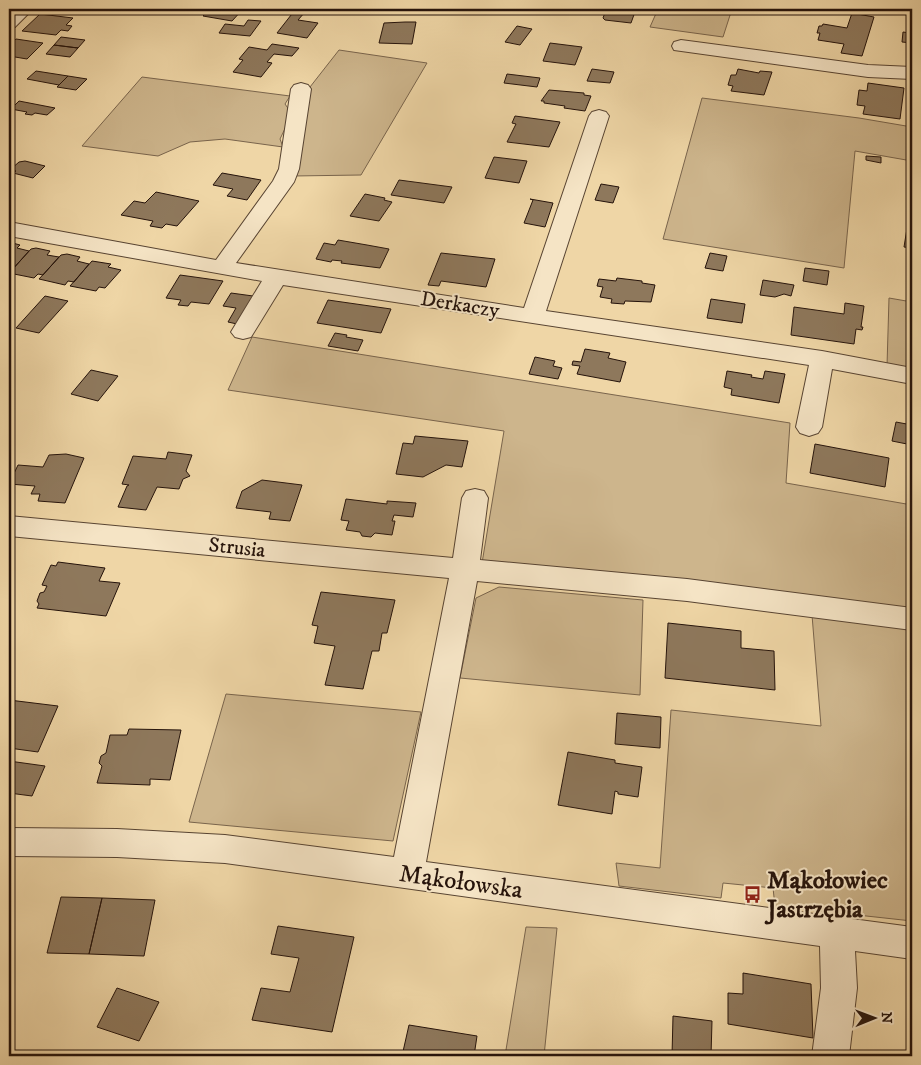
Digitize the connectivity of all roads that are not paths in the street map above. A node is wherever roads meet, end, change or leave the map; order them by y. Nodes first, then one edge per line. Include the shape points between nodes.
1 (24, 9) edge
2 (9, 23) edge
3 (681, 46) dead end
4 (912, 73) edge
5 (301, 89) dead end
6 (599, 116) dead end
7 (9, 229) edge
8 (222, 267) junction
9 (276, 276) junction
10 (533, 316) junction
11 (243, 332) dead end
12 (822, 359) junction
13 (912, 376) edge
14 (809, 427) dead end
15 (475, 498) dead end
16 (9, 526) edge
17 (465, 570) junction
18 (912, 619) edge
19 (9, 842) edge
20 (407, 875) junction
21 (837, 932) junction
22 (912, 943) edge
23 (831, 1056) edge

1 - 2 street
3 - 4 street via 868,71
5 - 8 street via 289,169
6 - 10 street via 568,235
7 - 8 street, Derkaczy
8 - 9 street, Derkaczy
9 - 10 street, Derkaczy
9 - 11 street
10 - 12 street, Derkaczy
12 - 13 street, Derkaczy
12 - 14 street
15 - 17 street
16 - 17 street, Strusia
17 - 18 street, Strusia via 687,590
17 - 20 street
19 - 20 street, Mąkołowska via 225,849
20 - 21 street, Mąkołowska
21 - 22 street, Mąkołowska
21 - 23 street via 839,988

